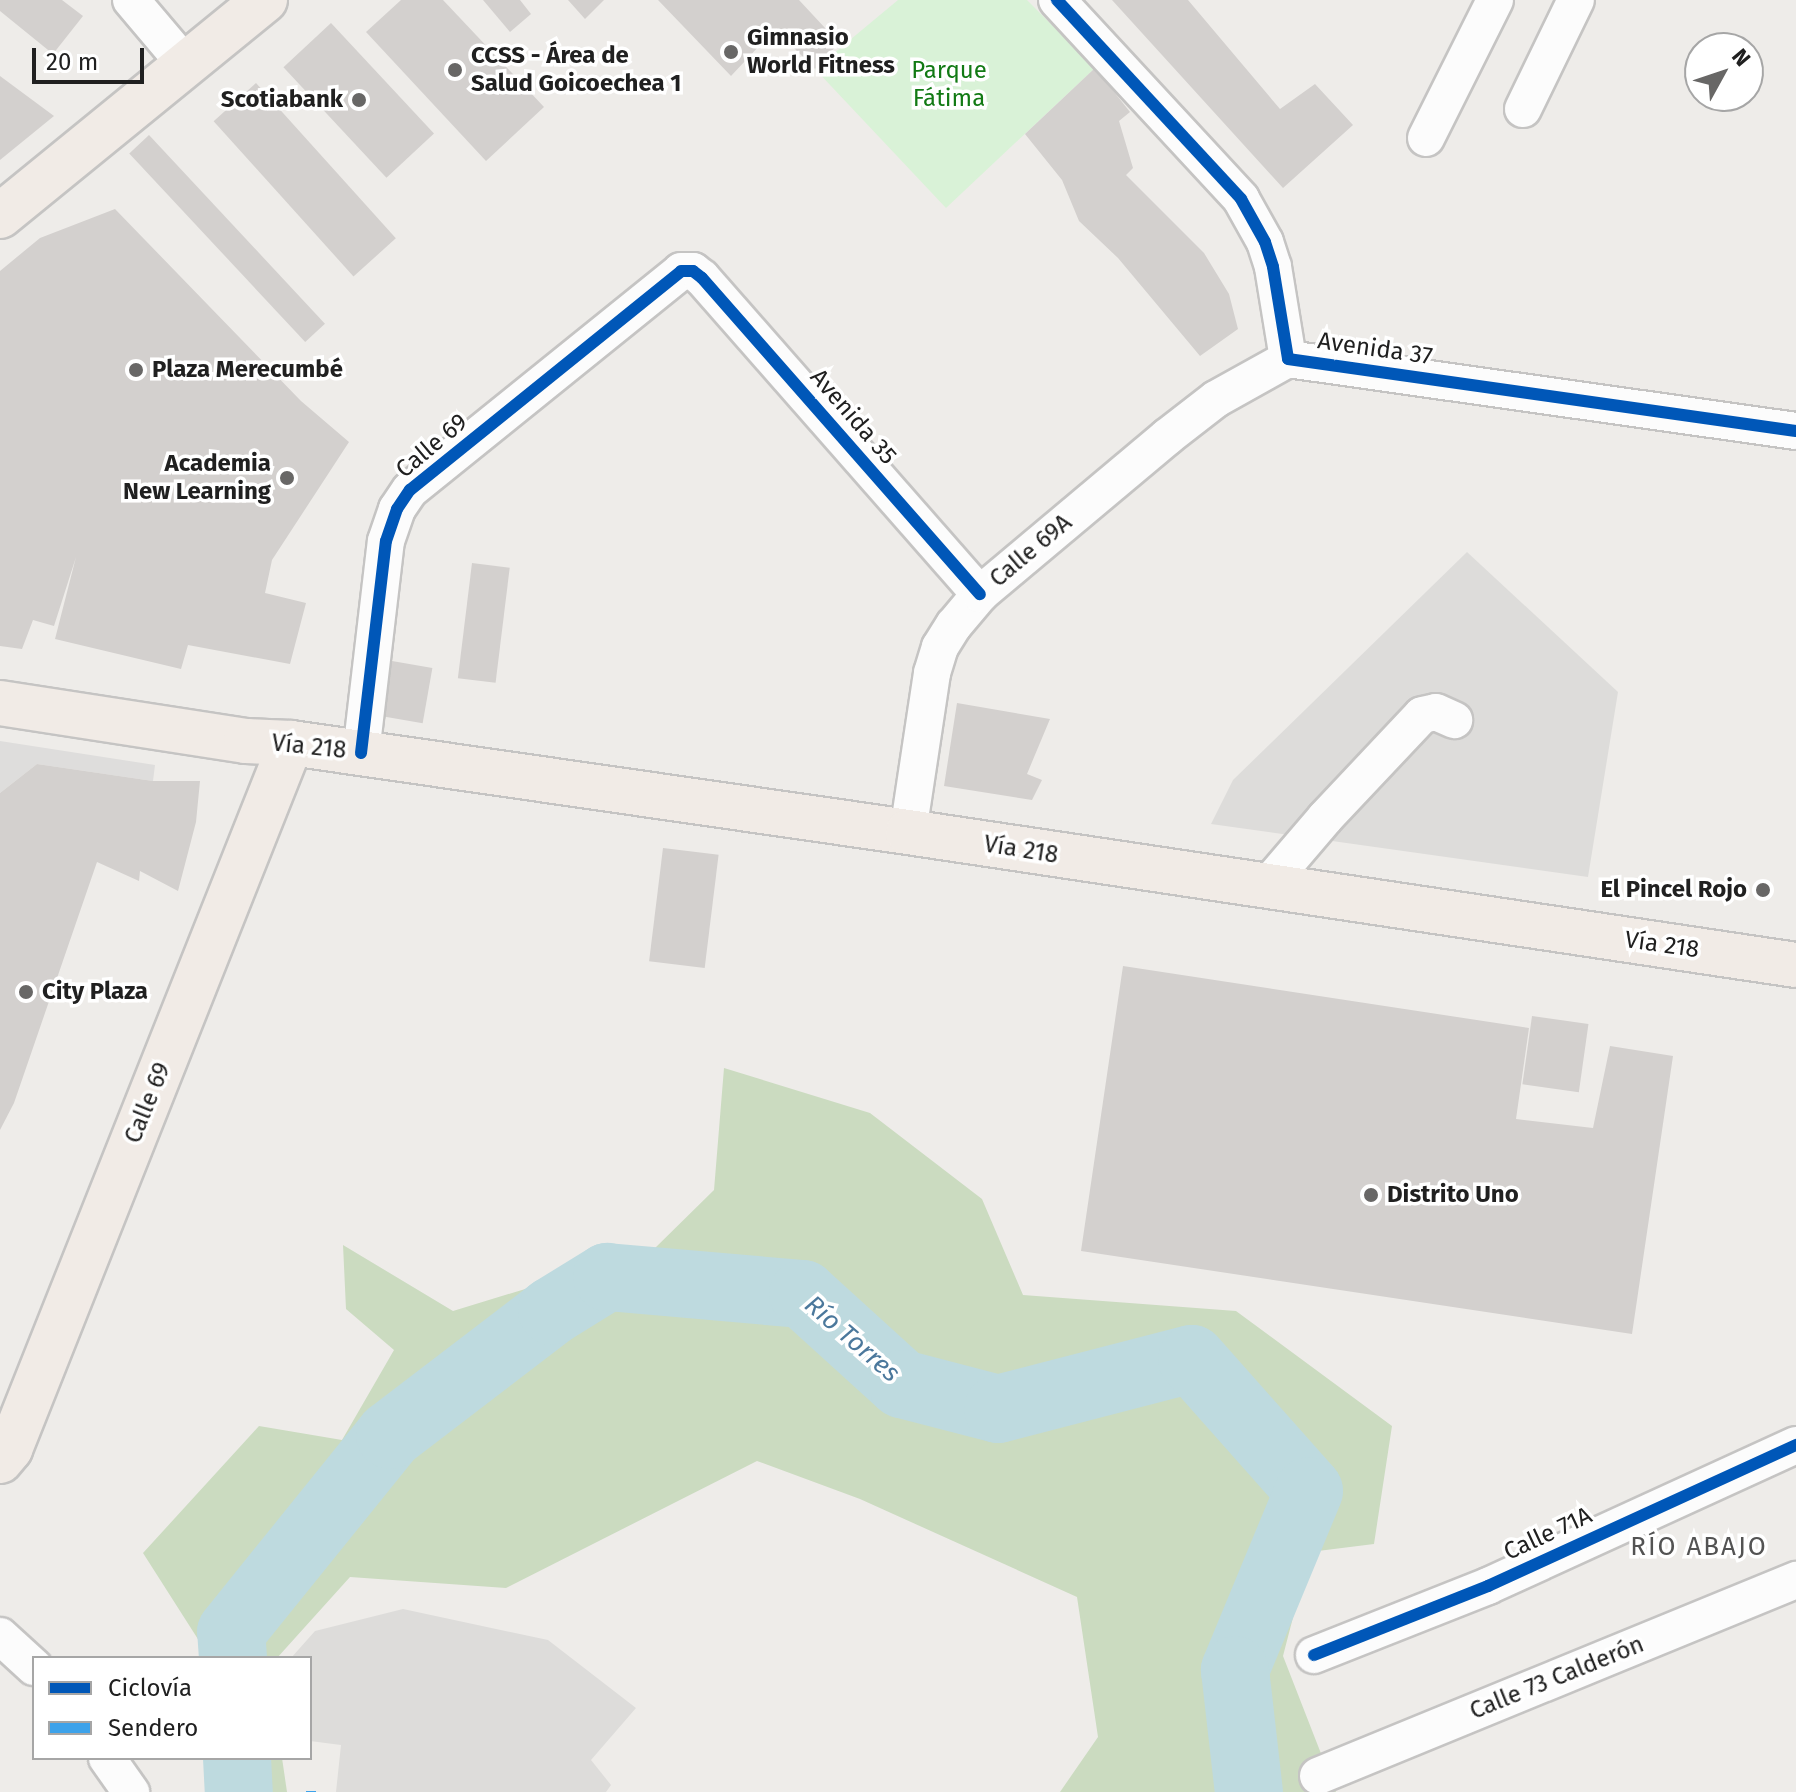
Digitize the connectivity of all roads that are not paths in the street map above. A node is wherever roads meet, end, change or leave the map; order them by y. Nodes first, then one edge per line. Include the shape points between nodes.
1 (131, 0) edge
2 (265, 0) edge
3 (1057, 0) edge
4 (1495, 0) edge
5 (1576, 0) edge
6 (186, 65) junction
7 (1523, 109) dead end
8 (1426, 138) dead end
9 (0, 216) edge
10 (693, 271) joint
11 (1288, 359) junction
12 (1796, 431) edge
13 (980, 594) junction
14 (0, 703) edge
15 (1454, 720) dead end
16 (0, 726) edge
17 (246, 741) junction
18 (291, 743) junction
19 (361, 753) junction
20 (908, 832) junction
21 (1267, 886) junction
22 (1796, 965) edge
23 (1796, 1445) edge
24 (0, 1461) edge
25 (1796, 1580) edge
26 (0, 1636) edge
27 (1314, 1655) dead end
28 (32, 1665) edge
29 (108, 1760) edge
30 (1318, 1776) dead end
31 (131, 1792) edge

1 - 6 street
2 - 6 main road
3 - 11 street, Avenida 37 via 1241,199 1273,267
4 - 8 street
5 - 7 street
6 - 9 main road
10 - 13 street, Avenida 35
10 - 19 street, Calle 69 via 681,271 410,490 386,541
11 - 12 street, Avenida 37
11 - 13 street, Calle 69A via 1216,399
13 - 20 street, Calle 69A via 940,647 932,673
14 - 17 main road, Vía 218
15 - 21 street via 1436,712 1422,715
16 - 17 main road, Vía 218 via 144,748
17 - 18 main road, Vía 218
18 - 19 main road, Vía 218
18 - 24 main road, Calle 69 via 10,1449
19 - 20 main road, Vía 218
20 - 21 main road, Vía 218
21 - 22 main road, Vía 218
23 - 27 street, Calle 71A via 1488,1586
25 - 30 street, Calle 73 Calderón
26 - 28 street
29 - 31 street

